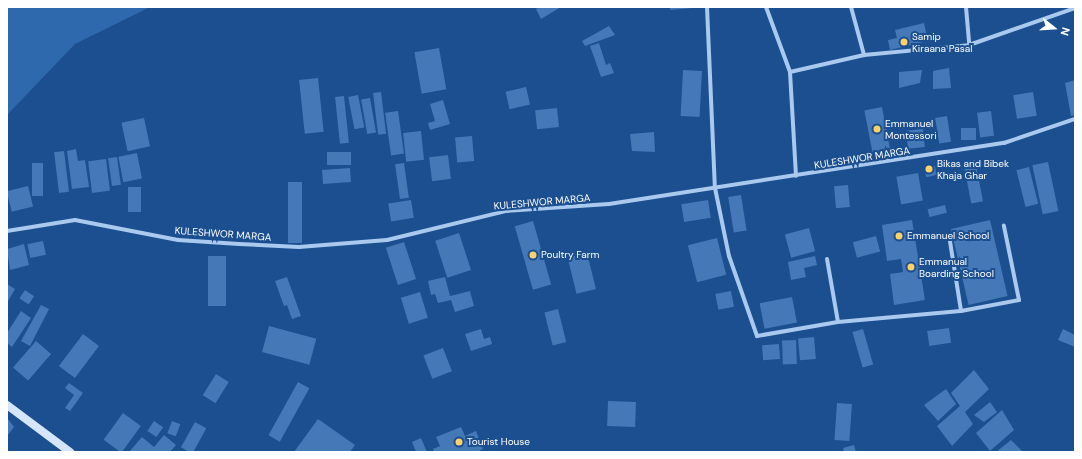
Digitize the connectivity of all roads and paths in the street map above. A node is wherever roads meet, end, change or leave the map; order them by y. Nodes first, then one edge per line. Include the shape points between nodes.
1 (707, 7) edge
2 (766, 7) edge
3 (851, 7) edge
4 (966, 7) edge
5 (1075, 8) edge
6 (968, 44) junction
7 (864, 55) junction
8 (790, 72) junction
9 (1075, 118) edge
10 (796, 176) junction
11 (715, 188) junction
12 (1004, 226) dead end
13 (7, 231) edge
14 (949, 235) dead end
15 (827, 259) dead end
16 (961, 311) junction
17 (838, 322) junction
18 (7, 405) edge
19 (70, 452) edge

1 - 11 street
2 - 8 street
3 - 7 street
4 - 6 street
5 - 6 street
6 - 7 street
7 - 8 street
8 - 10 street
9 - 10 street, KULESHWOR MARGA via 1004,143
10 - 11 street, KULESHWOR MARGA
11 - 13 street, KULESHWOR MARGA via 609,204 506,211 386,240 299,247 178,240 75,220
11 - 17 street via 729,256 757,336
12 - 16 street via 1019,300
14 - 16 street
15 - 17 street
16 - 17 street
18 - 19 main road

